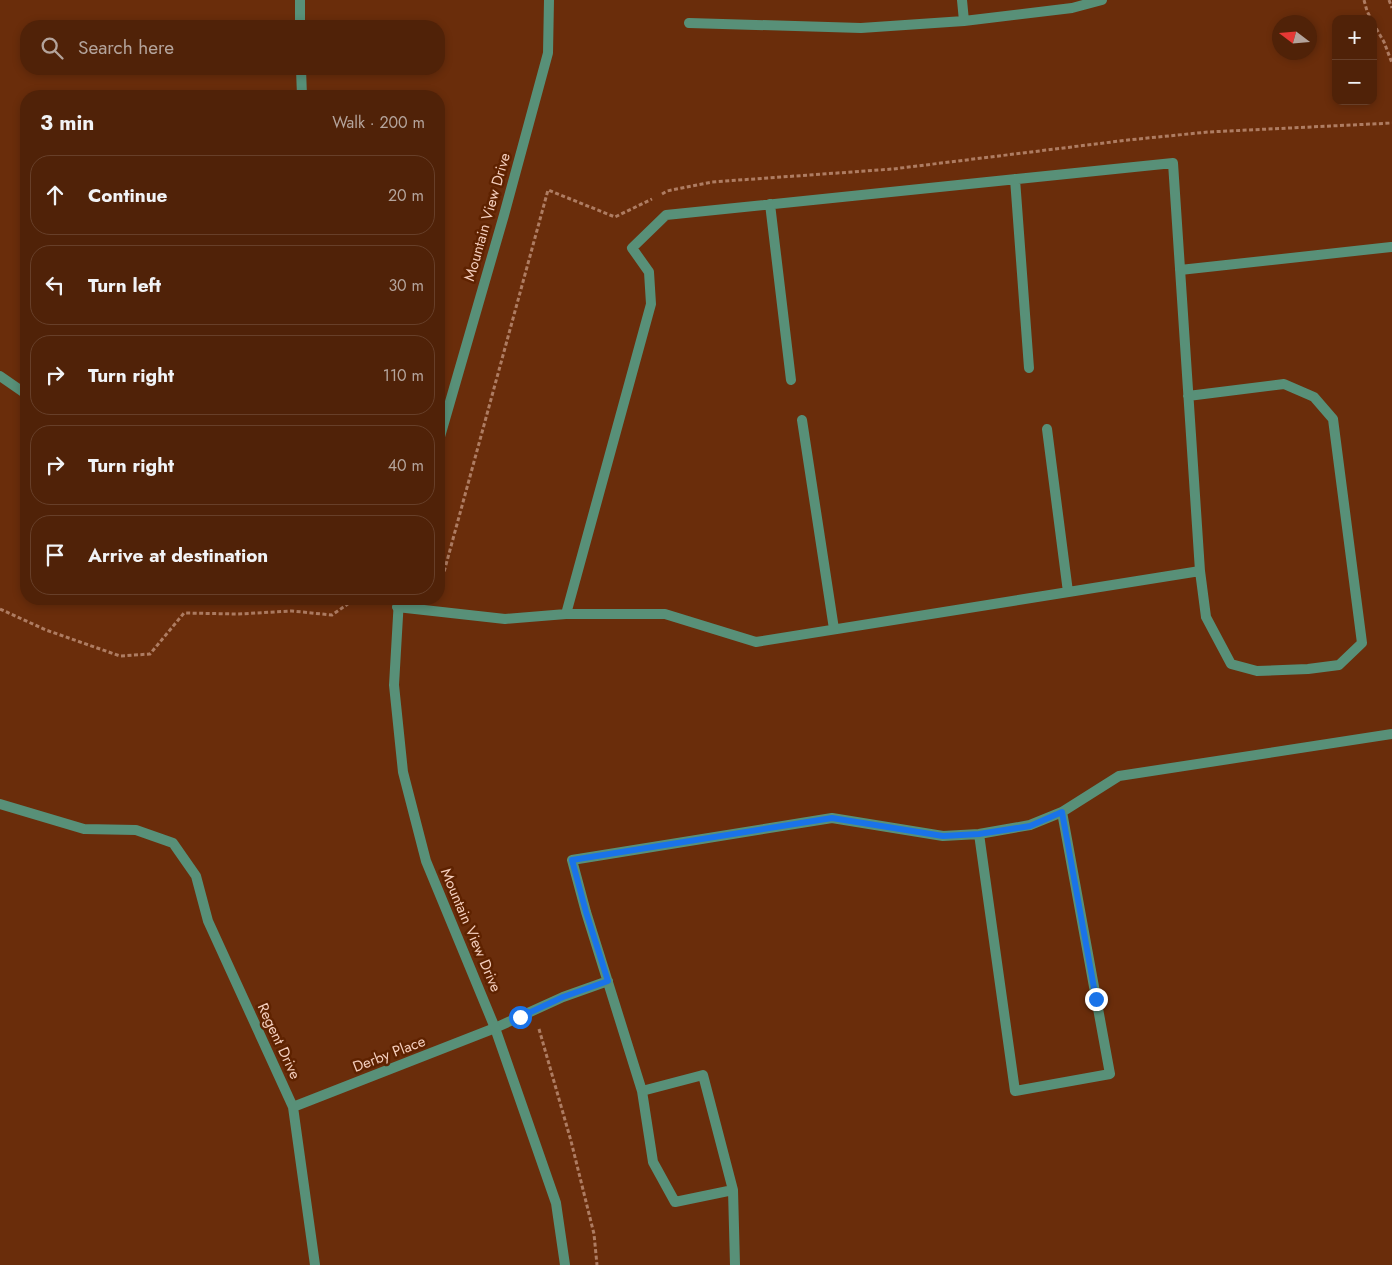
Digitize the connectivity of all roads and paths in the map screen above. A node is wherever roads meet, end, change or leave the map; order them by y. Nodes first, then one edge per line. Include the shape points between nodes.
1 (300, 0) edge
2 (549, 0) edge
3 (962, 0) edge
4 (1102, 0) edge
5 (1364, 0) edge
6 (1389, 0) edge
7 (1392, 8) edge
8 (1369, 15) edge
9 (300, 20) edge
10 (964, 21) junction
11 (689, 23) dead end
12 (1377, 29) edge
13 (1392, 63) edge
14 (301, 75) edge
15 (302, 90) edge
16 (1392, 123) edge
17 (1015, 179) junction
18 (770, 204) junction
19 (1391, 247) dead end
20 (1180, 270) junction
21 (1029, 368) dead end
22 (0, 376) edge
23 (791, 380) dead end
24 (20, 390) edge
25 (1188, 396) junction
26 (445, 419) edge
27 (802, 420) dead end
28 (1047, 429) dead end
29 (445, 568) edge
30 (1200, 571) junction
31 (1068, 592) junction
32 (346, 605) edge
33 (398, 605) edge
34 (411, 605) edge
35 (0, 609) edge
36 (566, 614) junction
37 (834, 629) junction
38 (1392, 734) edge
39 (0, 804) edge
40 (1062, 812) junction
41 (979, 834) junction
42 (608, 981) junction
43 (533, 1012) junction
44 (496, 1028) junction
45 (642, 1091) junction
46 (293, 1107) junction
47 (733, 1190) junction
48 (315, 1265) edge
49 (565, 1265) edge
50 (597, 1265) edge
51 (735, 1265) edge

1 - 9 street
2 - 26 street, Mountain View Drive via 548,53
3 - 10 street
4 - 10 street via 1072,8
5 - 8 path
6 - 7 path
10 - 11 street via 862,28
12 - 13 path
14 - 15 street
16 - 29 path via 1208,132 893,169 712,182 667,191 615,218 548,190
17 - 18 street
17 - 20 street via 1173,163
17 - 21 street
18 - 23 street
18 - 36 street via 666,215 632,248 649,272 651,304
19 - 20 street
20 - 25 street
22 - 24 street
25 - 30 street
25 - 30 street via 1284,384 1314,397 1333,419 1362,643 1339,665 1257,672 1231,664 1206,617
27 - 37 street
28 - 31 street
30 - 31 street
31 - 37 street
32 - 35 path via 332,615 292,611 184,613 150,654 120,656 46,630
33 - 44 street, Mountain View Drive via 394,685 403,772 426,861
34 - 36 street via 505,619
36 - 37 street via 665,614 756,642
38 - 40 street via 1119,776
39 - 46 street, Regent Drive via 84,829 136,830 173,843 196,876 208,921
40 - 41 street via 1030,826
40 - 41 street via 1110,1074 1015,1091
41 - 42 street via 943,836 832,818 572,860
42 - 43 street, Derby Place
42 - 45 street
43 - 44 street, Derby Place
43 - 50 path via 574,1150 594,1234
44 - 46 street, Derby Place
44 - 49 street, Mountain View Drive via 556,1203
45 - 47 street via 654,1162 676,1202
45 - 47 street via 703,1075
46 - 48 street, Regent Drive
47 - 51 street

